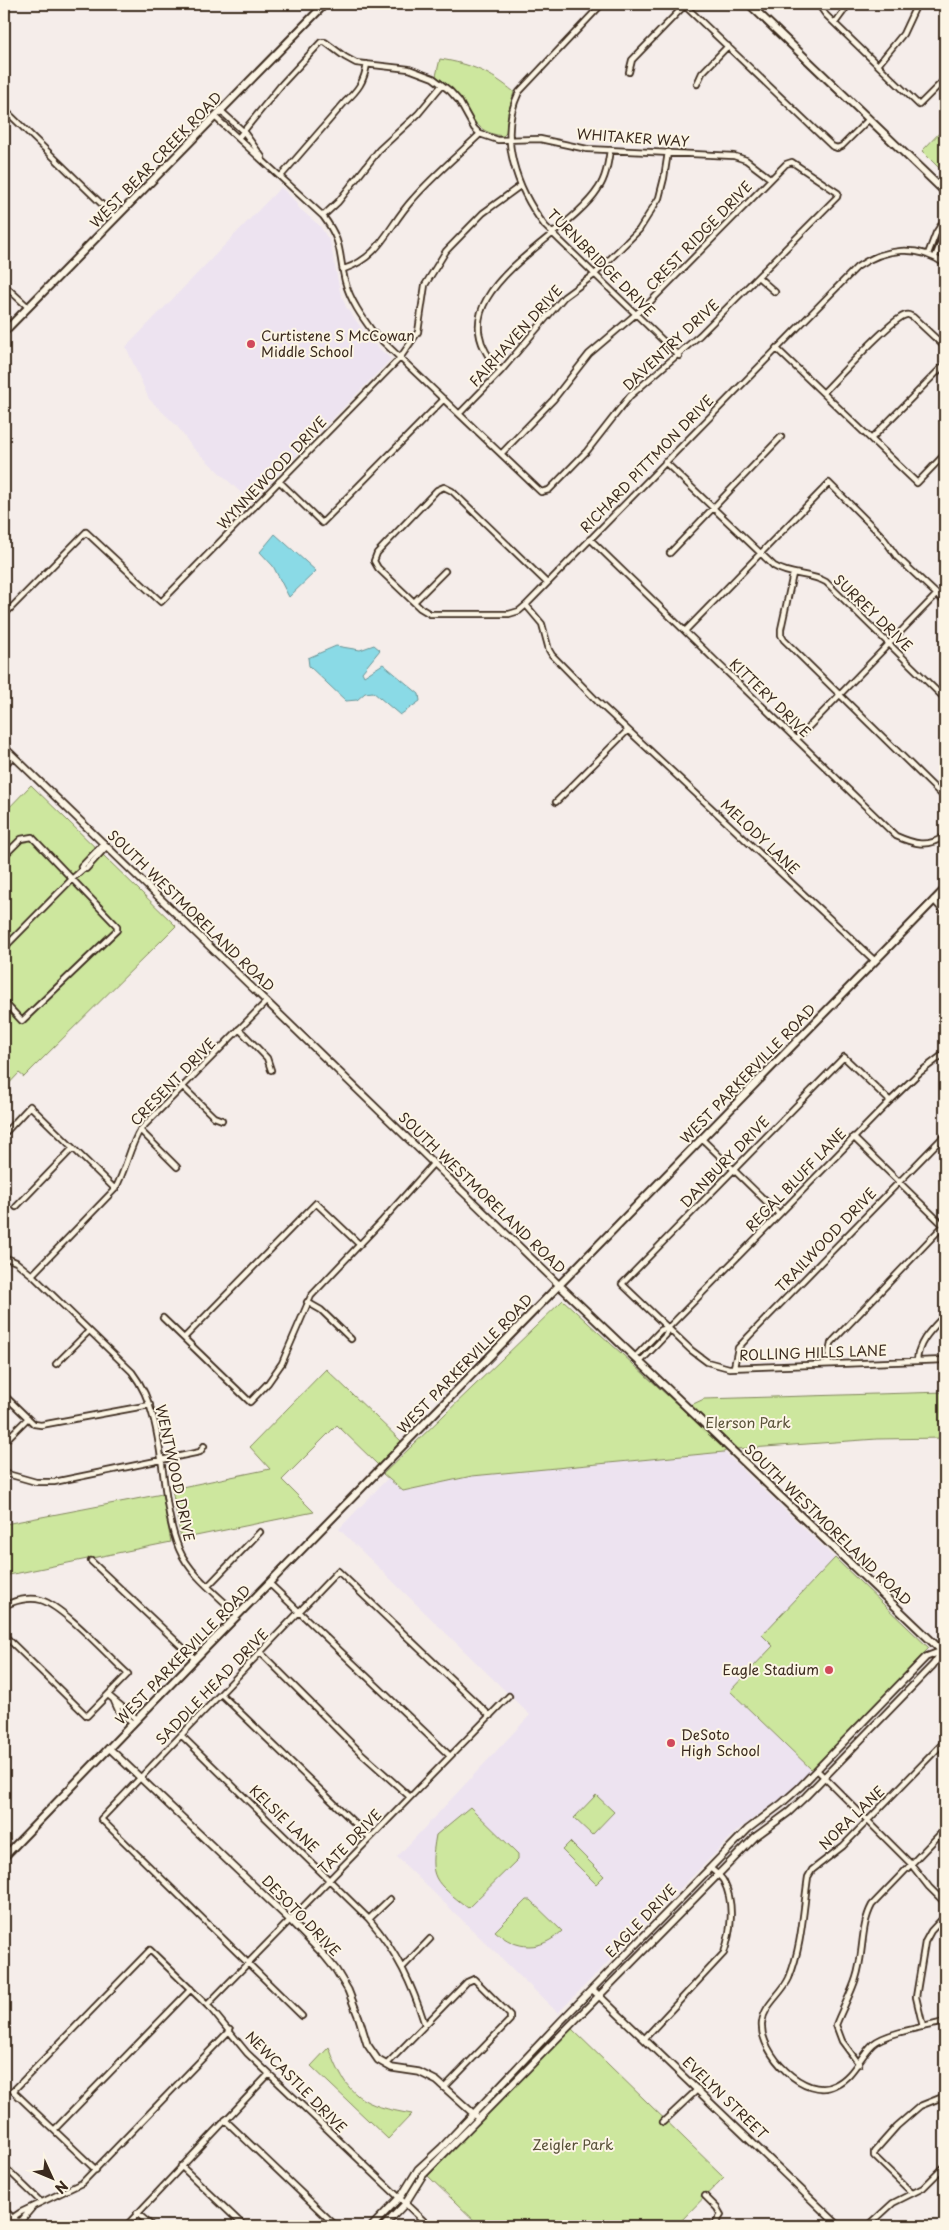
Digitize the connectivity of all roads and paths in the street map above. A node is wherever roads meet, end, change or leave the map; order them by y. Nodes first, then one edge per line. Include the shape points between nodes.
1 (325, 4) edge
2 (602, 4) edge
3 (684, 4) edge
4 (749, 4) edge
5 (818, 4) edge
6 (849, 4) edge
7 (916, 4) edge
8 (835, 23) junction
9 (728, 46) junction
10 (367, 64) junction
11 (878, 65) junction
12 (629, 72) dead end
13 (945, 79) edge
14 (697, 84) dead end
15 (442, 85) junction
16 (4, 109) edge
17 (221, 111) junction
18 (215, 117) junction
19 (869, 119) junction
20 (244, 132) junction
21 (480, 134) junction
22 (238, 138) junction
23 (509, 140) junction
24 (610, 150) junction
25 (668, 152) junction
26 (268, 164) junction
27 (281, 176) junction
28 (771, 179) junction
29 (520, 186) junction
30 (945, 192) edge
31 (838, 193) joint
32 (323, 216) junction
33 (116, 218) junction
34 (945, 219) edge
35 (945, 233) edge
36 (553, 234) junction
37 (928, 254) junction
38 (934, 257) junction
39 (945, 264) edge
40 (344, 269) junction
41 (594, 275) junction
42 (758, 277) junction
43 (4, 285) edge
44 (775, 292) dead end
45 (28, 307) junction
46 (636, 315) junction
47 (4, 332) edge
48 (945, 347) edge
49 (776, 348) junction
50 (679, 356) junction
51 (400, 358) junction
52 (945, 364) edge
53 (501, 371) junction
54 (823, 393) junction
55 (444, 399) junction
56 (459, 414) junction
57 (781, 437) dead end
58 (871, 439) junction
59 (501, 454) junction
60 (945, 454) edge
61 (666, 462) junction
62 (279, 481) junction
63 (714, 508) junction
64 (590, 539) junction
65 (670, 553) dead end
66 (761, 554) junction
67 (445, 571) dead end
68 (793, 574) junction
69 (547, 583) junction
70 (937, 594) junction
71 (414, 602) junction
72 (945, 602) edge
73 (526, 605) junction
74 (4, 615) edge
75 (685, 631) junction
76 (890, 644) junction
77 (840, 695) junction
78 (945, 699) edge
79 (628, 730) junction
80 (797, 739) junction
81 (4, 747) edge
82 (13, 756) junction
83 (4, 766) edge
84 (945, 798) edge
85 (556, 802) dead end
86 (945, 836) edge
87 (106, 845) junction
88 (4, 856) edge
89 (72, 878) junction
90 (945, 889) edge
91 (934, 900) junction
92 (945, 912) edge
93 (4, 948) edge
94 (875, 961) junction
95 (4, 1002) edge
96 (266, 1002) junction
97 (239, 1029) junction
98 (945, 1053) edge
99 (271, 1070) dead end
100 (182, 1086) junction
101 (890, 1101) junction
102 (222, 1120) dead end
103 (140, 1130) junction
104 (4, 1134) edge
105 (945, 1135) edge
106 (853, 1137) junction
107 (702, 1139) junction
108 (72, 1149) junction
109 (433, 1164) junction
110 (177, 1167) dead end
111 (734, 1170) junction
112 (899, 1182) junction
113 (116, 1189) junction
114 (16, 1207) dead end
115 (779, 1214) junction
116 (945, 1225) edge
117 (359, 1244) junction
118 (4, 1257) edge
119 (32, 1275) junction
120 (622, 1284) joint
121 (559, 1285) junction
122 (307, 1302) junction
123 (945, 1315) edge
124 (163, 1318) dead end
125 (668, 1328) junction
126 (88, 1332) junction
127 (184, 1338) junction
128 (351, 1339) dead end
129 (637, 1360) junction
130 (945, 1360) edge
131 (917, 1361) junction
132 (56, 1364) dead end
133 (826, 1364) junction
134 (734, 1368) junction
135 (4, 1395) edge
136 (150, 1405) junction
137 (28, 1418) junction
138 (4, 1442) edge
139 (204, 1446) dead end
140 (161, 1460) junction
141 (4, 1473) edge
142 (260, 1532) dead end
143 (91, 1561) dead end
144 (270, 1584) junction
145 (208, 1586) junction
146 (4, 1607) edge
147 (300, 1612) junction
148 (238, 1615) junction
149 (4, 1635) edge
150 (944, 1651) edge
151 (261, 1653) junction
152 (195, 1658) junction
153 (221, 1694) junction
154 (108, 1695) junction
155 (509, 1696) dead end
156 (490, 1716) junction
157 (135, 1721) junction
158 (181, 1735) junction
159 (945, 1741) edge
160 (109, 1748) junction
161 (450, 1756) junction
162 (817, 1770) junction
163 (140, 1777) junction
164 (824, 1778) junction
165 (410, 1797) junction
166 (867, 1822) junction
167 (945, 1829) edge
168 (370, 1838) junction
169 (4, 1857) edge
170 (911, 1864) junction
171 (710, 1868) junction
172 (717, 1875) junction
173 (330, 1879) junction
174 (390, 1899) dead end
175 (945, 1903) edge
176 (945, 1916) edge
177 (369, 1919) junction
178 (290, 1920) junction
179 (648, 1932) junction
180 (656, 1938) junction
181 (430, 1939) dead end
182 (248, 1962) junction
183 (402, 1967) junction
184 (191, 1989) junction
185 (592, 1989) junction
186 (599, 1996) junction
187 (207, 2005) junction
188 (302, 2016) dead end
189 (945, 2022) edge
190 (558, 2024) junction
191 (425, 2025) junction
192 (923, 2027) junction
193 (230, 2030) junction
194 (565, 2030) junction
195 (645, 2038) junction
196 (860, 2064) junction
197 (386, 2065) junction
198 (517, 2069) junction
199 (269, 2074) junction
200 (445, 2087) junction
201 (698, 2089) junction
202 (945, 2096) edge
203 (493, 2106) junction
204 (473, 2114) junction
205 (225, 2120) junction
206 (479, 2120) junction
207 (663, 2122) dead end
208 (54, 2130) junction
209 (181, 2166) junction
210 (945, 2166) edge
211 (418, 2169) junction
212 (96, 2170) junction
213 (10, 2172) dead end
214 (424, 2175) junction
215 (912, 2193) junction
216 (705, 2196) dead end
217 (399, 2198) junction
218 (41, 2202) junction
219 (405, 2204) junction
220 (4, 2211) edge
221 (137, 2213) junction
222 (15, 2225) edge
223 (126, 2226) edge
224 (152, 2226) edge
225 (244, 2226) edge
226 (336, 2226) edge
227 (372, 2226) edge
228 (384, 2226) edge
229 (429, 2226) edge
230 (714, 2226) edge
231 (839, 2226) edge
232 (868, 2226) edge

1 - 17 main road, WEST BEAR CREEK ROAD
2 - 23 street, TURNBRIDGE DRIVE via 519,92 513,104
3 - 9 street
3 - 12 street via 632,60
4 - 19 main road
5 - 8 street
6 - 8 street
7 - 11 street via 903,34
8 - 11 street
9 - 14 street via 702,72
9 - 19 street via 832,146 842,146
10 - 15 street via 409,69
10 - 20 street via 356,63 322,42 282,84
10 - 27 street via 363,83 357,91
11 - 13 street via 919,106
15 - 21 street via 459,101
15 - 32 street via 418,114 378,150 338,202
16 - 33 street
17 - 18 main road, WEST BEAR CREEK ROAD
17 - 20 street
18 - 22 street
18 - 33 main road, WEST BEAR CREEK ROAD
19 - 30 main road
20 - 22 street
20 - 26 street
21 - 23 street, WHITAKER WAY
21 - 40 street via 412,200 369,257
22 - 26 street
23 - 24 street, WHITAKER WAY via 540,139
23 - 29 street, TURNBRIDGE DRIVE
24 - 25 street, WHITAKER WAY
24 - 36 street via 598,190
25 - 28 street, WHITAKER WAY via 734,156 746,160
25 - 41 street, FAIRHAVEN DRIVE via 659,198 650,215
26 - 27 street
27 - 32 street
28 - 31 street, CREST RIDGE DRIVE via 788,162 792,162
28 - 46 street, CREST RIDGE DRIVE
29 - 36 street, TURNBRIDGE DRIVE via 533,211
29 - 51 street, WYNNEWOOD DRIVE via 483,213 446,251 425,285 418,332
31 - 42 street, DAVENTRY DRIVE via 837,198
32 - 40 street via 337,236
33 - 45 main road, WEST BEAR CREEK ROAD
34 - 37 street
35 - 38 street
36 - 41 street, TURNBRIDGE DRIVE
36 - 53 street via 510,269 484,303 480,316 481,344
37 - 38 street, RICHARD PITTMON DRIVE
37 - 49 street, RICHARD PITTMON DRIVE via 898,250 865,262
38 - 39 street, RICHARD PITTMON DRIVE
40 - 51 street via 345,282 358,310 373,332
41 - 46 street, TURNBRIDGE DRIVE
41 - 53 street, FAIRHAVEN DRIVE via 564,296
42 - 44 street
42 - 50 street, DAVENTRY DRIVE
43 - 45 street
45 - 47 main road, WEST BEAR CREEK ROAD
46 - 50 street, TURNBRIDGE DRIVE
46 - 59 street, CREST RIDGE DRIVE via 589,354 553,400
48 - 54 street via 920,323 906,315 885,331
49 - 54 street
49 - 61 street, RICHARD PITTMON DRIVE
50 - 59 street, DAVENTRY DRIVE via 637,389 587,451 548,490 541,492
51 - 55 street
51 - 62 street, WYNNEWOOD DRIVE
52 - 58 street
53 - 56 street, FAIRHAVEN DRIVE
54 - 58 street
55 - 56 street
55 - 62 street via 322,523
56 - 59 street
57 - 63 street
58 - 60 street via 917,483
61 - 63 street, SURREY DRIVE
61 - 64 street, RICHARD PITTMON DRIVE
62 - 74 street, WYNNEWOOD DRIVE via 161,602 86,532
63 - 65 street
63 - 66 street, SURREY DRIVE
64 - 69 street, RICHARD PITTMON DRIVE
64 - 75 street, KITTERY DRIVE
66 - 68 street, SURREY DRIVE via 782,571
66 - 70 street via 829,483 882,536 897,557
66 - 75 street
67 - 71 street
68 - 76 street, SURREY DRIVE via 826,582
68 - 77 street via 781,635
69 - 71 street, RICHARD PITTMON DRIVE via 452,491 444,487 437,490 377,553 374,561
69 - 73 street, RICHARD PITTMON DRIVE
70 - 72 street
70 - 76 street
71 - 73 street, RICHARD PITTMON DRIVE via 430,614 509,614
73 - 79 street, MELODY LANE via 542,624 552,655
75 - 80 street, KITTERY DRIVE
76 - 77 street
76 - 78 street, SURREY DRIVE
77 - 80 street
77 - 84 street
79 - 85 street
79 - 94 street, MELODY LANE
80 - 86 street, KITTERY DRIVE via 896,836 914,844 929,844
81 - 82 street, SOUTH WESTMORELAND ROAD
82 - 83 street
82 - 87 street, SOUTH WESTMORELAND ROAD
87 - 89 street via 86,869
87 - 96 street, SOUTH WESTMORELAND ROAD
88 - 89 street via 21,838 32,837
89 - 93 street
89 - 95 street via 117,926 117,930 22,1021
90 - 91 main road, WEST PARKERVILLE ROAD
91 - 92 street
91 - 94 main road, WEST PARKERVILLE ROAD
94 - 107 main road, WEST PARKERVILLE ROAD
96 - 97 street, CRESENT DRIVE
96 - 109 street, SOUTH WESTMORELAND ROAD
97 - 99 street via 267,1058
97 - 100 street, CRESENT DRIVE
98 - 101 street, REGAL BLUFF LANE
100 - 102 street via 214,1117
100 - 103 street, CRESENT DRIVE
101 - 106 street, REGAL BLUFF LANE
101 - 111 street, DANBURY DRIVE via 844,1057
103 - 110 street
103 - 113 street, CRESENT DRIVE
104 - 108 street via 30,1106
105 - 112 street, TRAILWOOD DRIVE
106 - 112 street
106 - 115 street, REGAL BLUFF LANE
107 - 111 street
107 - 121 main road, WEST PARKERVILLE ROAD
108 - 113 street
108 - 114 street
109 - 117 street
109 - 121 street, SOUTH WESTMORELAND ROAD
111 - 115 street
111 - 120 street, DANBURY DRIVE
112 - 116 street
112 - 134 street, TRAILWOOD DRIVE via 738,1348
113 - 119 street, CRESENT DRIVE
115 - 125 street, REGAL BLUFF LANE
116 - 133 street via 831,1343
117 - 122 street via 316,1288
117 - 127 street via 316,1203
118 - 119 street, WENTWOOD DRIVE
119 - 126 street, WENTWOOD DRIVE
120 - 125 street, ROLLING HILLS LANE
121 - 129 main road, SOUTH WESTMORELAND ROAD
121 - 144 main road, WEST PARKERVILLE ROAD
122 - 127 street via 282,1363 250,1402
122 - 128 street via 321,1310
123 - 131 street via 923,1339
124 - 127 street
125 - 129 street, REGAL BLUFF LANE via 666,1335
125 - 134 street, ROLLING HILLS LANE via 707,1362
126 - 132 street
126 - 136 street, WENTWOOD DRIVE via 132,1372
129 - 150 main road, SOUTH WESTMORELAND ROAD
130 - 131 street, ROLLING HILLS LANE
131 - 133 street, ROLLING HILLS LANE
133 - 134 street, ROLLING HILLS LANE
135 - 137 street
136 - 137 street via 50,1425 34,1424
136 - 140 street, WENTWOOD DRIVE
137 - 138 street
139 - 140 street via 200,1452
140 - 141 street via 54,1482 36,1482
140 - 145 street, WENTWOOD DRIVE via 179,1550
142 - 145 street
143 - 152 street
144 - 147 street
144 - 148 main road, WEST PARKERVILLE ROAD
145 - 148 street, WENTWOOD DRIVE
146 - 154 street via 23,1600 41,1600 59,1609 128,1674
147 - 151 street, SADDLE HEAD DRIVE
147 - 156 street, SADDLE HEAD DRIVE via 338,1571
147 - 161 street
148 - 152 main road, WEST PARKERVILLE ROAD
149 - 154 street via 87,1716
150 - 162 street, EAGLE DRIVE via 926,1658
150 - 164 street, EAGLE DRIVE
151 - 153 street, SADDLE HEAD DRIVE
151 - 165 street
152 - 157 main road, WEST PARKERVILLE ROAD
153 - 158 street, SADDLE HEAD DRIVE
153 - 168 street
154 - 157 street via 118,1710
155 - 156 street, TATE DRIVE
156 - 161 street, TATE DRIVE
157 - 160 main road, WEST PARKERVILLE ROAD
158 - 163 street, SADDLE HEAD DRIVE
158 - 173 street, KELSIE LANE
159 - 166 street, NORA LANE
160 - 163 street, DESOTO DRIVE
160 - 169 main road, WEST PARKERVILLE ROAD
161 - 165 street, TATE DRIVE
162 - 164 street
162 - 171 street, EAGLE DRIVE via 748,1829
163 - 178 street, DESOTO DRIVE
163 - 182 street, SADDLE HEAD DRIVE via 101,1819
164 - 166 street
164 - 172 street, EAGLE DRIVE via 789,1812 755,1836
165 - 168 street, TATE DRIVE
166 - 170 street
166 - 196 street, NORA LANE via 812,1870 808,1878 799,1950 788,1980 769,2006 762,2023 763,2036 778,2063 798,2080 818,2089 834,2086
167 - 170 street
168 - 173 street, TATE DRIVE
170 - 175 street
170 - 196 street via 872,1905 867,1915 856,1978 836,2025 842,2041
171 - 172 street
171 - 179 street, EAGLE DRIVE
172 - 180 street, EAGLE DRIVE
172 - 195 street via 724,1881 730,1910 729,1936 724,1953
173 - 177 street, KELSIE LANE
173 - 178 street, TATE DRIVE
174 - 177 street
176 - 192 street via 926,1942 916,1997
177 - 183 street, KELSIE LANE via 388,1942
178 - 182 street, TATE DRIVE
178 - 197 street, DESOTO DRIVE via 336,1970 352,1999 367,2044 378,2060
179 - 180 street
179 - 185 street, EAGLE DRIVE
180 - 186 street, EAGLE DRIVE
181 - 183 street
182 - 187 street, TATE DRIVE
182 - 188 street
183 - 191 street, KELSIE LANE via 416,1995
184 - 187 street, NEWCASTLE DRIVE
184 - 208 street
184 - 208 street, NEWCASTLE DRIVE via 150,1950 13,2091
185 - 186 street, EVELYN STREET
185 - 190 street, EAGLE DRIVE
186 - 194 street, EAGLE DRIVE
186 - 195 street, EVELYN STREET
187 - 193 street, NEWCASTLE DRIVE
189 - 192 street
190 - 194 street
190 - 198 street, EAGLE DRIVE
191 - 197 street
191 - 200 street via 471,1979 480,1983 510,2015 507,2024
192 - 196 street via 882,2038 868,2049
193 - 199 street, NEWCASTLE DRIVE via 239,2045
193 - 212 street
194 - 203 street, EAGLE DRIVE
195 - 201 street, EVELYN STREET
197 - 200 street via 420,2072
198 - 203 street via 490,2102
198 - 204 street, EAGLE DRIVE
199 - 205 street
199 - 217 street, NEWCASTLE DRIVE
200 - 204 street
201 - 207 street
201 - 231 street, EVELYN STREET
202 - 215 street via 920,2106 874,2152 874,2156
203 - 206 street, EAGLE DRIVE
204 - 206 street
204 - 211 street, EAGLE DRIVE
205 - 209 street
205 - 226 street
206 - 214 street, EAGLE DRIVE
208 - 212 street
209 - 221 street
209 - 225 street
210 - 215 street via 923,2188
211 - 214 street
211 - 217 street, EAGLE DRIVE
212 - 218 street via 82,2183
213 - 218 street
214 - 219 street, EAGLE DRIVE
215 - 232 street via 893,2203
216 - 230 street via 722,2215
217 - 219 street, NEWCASTLE DRIVE
217 - 227 street, EAGLE DRIVE
218 - 222 street via 15,2216
219 - 228 street, EAGLE DRIVE
219 - 229 street, NEWCASTLE DRIVE
220 - 222 main road
221 - 223 street
221 - 224 street

